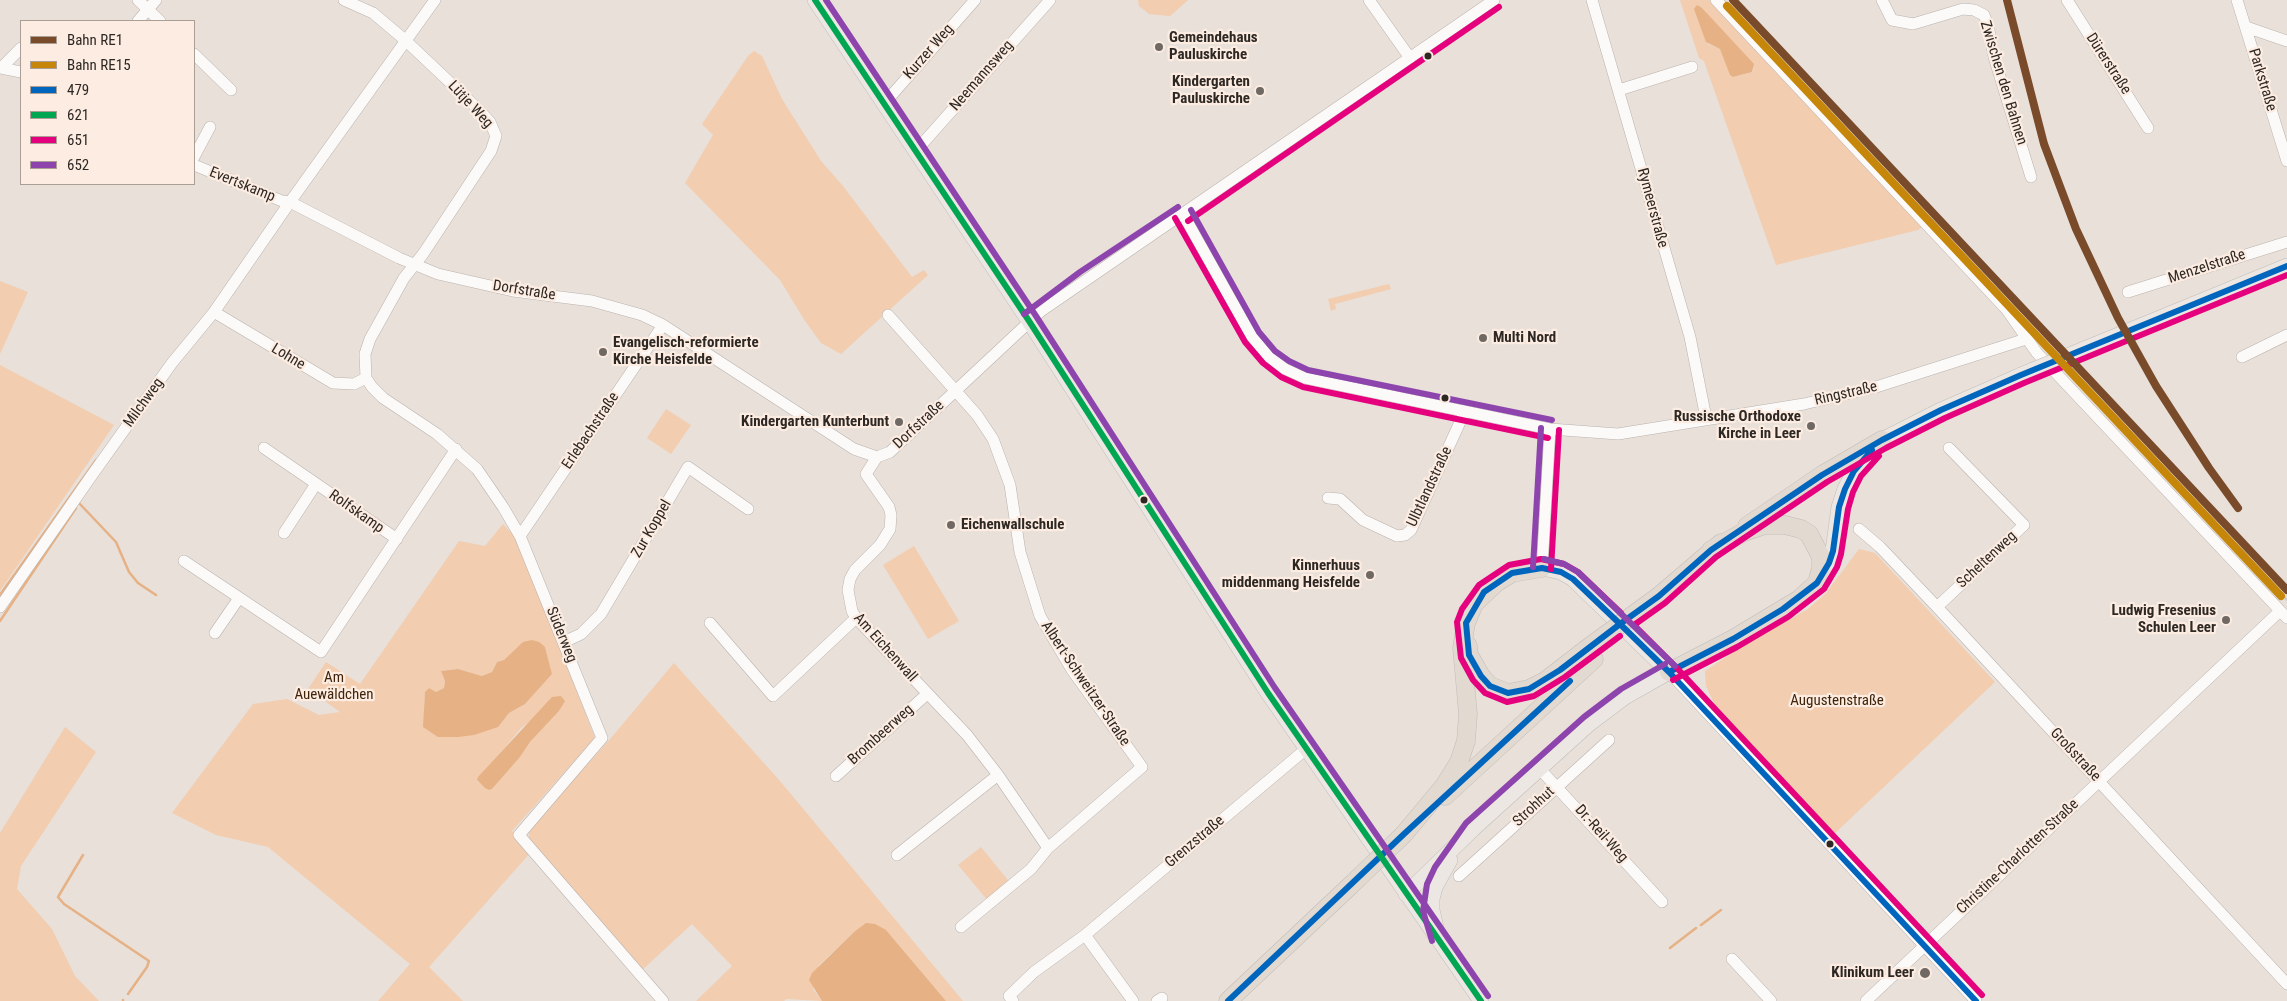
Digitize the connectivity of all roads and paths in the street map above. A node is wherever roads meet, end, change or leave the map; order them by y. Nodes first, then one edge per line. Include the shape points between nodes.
1 (138, 0) edge
2 (156, 0) edge
3 (344, 0) edge
4 (435, 0) edge
5 (814, 0) edge
6 (975, 0) edge
7 (1050, 0) edge
8 (1369, 0) edge
9 (1494, 0) edge
10 (1592, 0) edge
11 (1716, 0) edge
12 (1882, 0) edge
13 (2067, 0) edge
14 (2237, 0) edge
15 (148, 9) junction
16 (139, 20) edge
17 (159, 20) edge
18 (2246, 27) junction
19 (405, 40) junction
20 (2287, 41) edge
21 (20, 49) edge
22 (195, 55) edge
23 (1410, 58) junction
24 (1692, 67) dead end
25 (1, 68) edge
26 (20, 72) edge
27 (231, 90) dead end
28 (1619, 90) junction
29 (883, 105) junction
30 (210, 127) dead end
31 (2148, 128) dead end
32 (915, 152) junction
33 (195, 155) edge
34 (2287, 161) edge
35 (195, 165) edge
36 (2031, 177) dead end
37 (290, 202) junction
38 (1183, 214) junction
39 (2287, 242) edge
40 (413, 265) junction
41 (2287, 266) edge
42 (2128, 292) dead end
43 (214, 312) junction
44 (888, 315) dead end
45 (1029, 321) junction
46 (663, 325) junction
47 (2287, 335) edge
48 (2026, 339) junction
49 (2242, 357) dead end
50 (366, 378) junction
51 (955, 390) junction
52 (1465, 411) junction
53 (1706, 418) junction
54 (1550, 429) junction
55 (1882, 440) junction
56 (264, 448) dead end
57 (1949, 448) dead end
58 (456, 449) junction
59 (877, 457) junction
60 (316, 484) junction
61 (1328, 498) dead end
62 (748, 509) dead end
63 (1859, 529) dead end
64 (284, 533) dead end
65 (520, 536) junction
66 (396, 540) junction
67 (1711, 550) junction
68 (184, 561) dead end
69 (1542, 568) junction
70 (1817, 583) junction
71 (239, 598) junction
72 (0, 607) edge
73 (1937, 607) junction
74 (2284, 614) edge
75 (856, 618) junction
76 (710, 623) dead end
77 (1466, 623) junction
78 (215, 633) dead end
79 (564, 642) junction
80 (1589, 654) junction
81 (1669, 672) junction
82 (927, 694) junction
83 (1609, 740) dead end
84 (1306, 749) junction
85 (1539, 768) junction
86 (998, 775) junction
87 (836, 776) dead end
88 (2099, 781) junction
89 (1557, 786) junction
90 (1474, 829) junction
91 (1404, 834) junction
92 (1048, 848) junction
93 (897, 855) dead end
94 (1459, 876) dead end
95 (1406, 894) junction
96 (1662, 902) dead end
97 (962, 927) dead end
98 (1084, 934) junction
99 (1440, 941) junction
100 (1924, 945) junction
101 (1732, 959) dead end
102 (2287, 984) edge
103 (664, 1001) edge
104 (1012, 1001) edge
105 (1133, 1001) edge
106 (1228, 1001) edge
107 (1481, 1001) edge
108 (1771, 1001) edge
109 (1866, 1001) edge
110 (1976, 1001) edge

1 - 15 street
2 - 15 street
3 - 19 street, Lütje Weg via 374,13
4 - 19 street
5 - 29 main road
6 - 29 street, Kurzer Weg
7 - 32 street, Neemannsweg
8 - 23 street
9 - 23 street, Dorfstraße
10 - 28 street, Rymeerstraße
11 - 48 street via 2007,310
12 - 36 street, Zwischen den Bahnen via 1892,20 1913,24 1963,9 1984,15
13 - 31 street, Dürerstraße
14 - 18 street, Parkstraße
15 - 16 street
15 - 17 street
18 - 20 street
18 - 34 street, Parkstraße
19 - 37 street
19 - 40 street, Lütje Weg via 478,109 490,122 496,136 491,151
21 - 25 street
22 - 27 street
23 - 38 street, Dorfstraße
24 - 28 street
25 - 26 street
28 - 53 street, Rymeerstraße via 1690,337
29 - 32 main road
30 - 33 street, Evertskamp
32 - 45 main road
35 - 37 street, Evertskamp
37 - 40 street, Dorfstraße
37 - 43 street, Milchweg
38 - 45 street, Dorfstraße via 1085,279
38 - 52 street, Ringstraße via 1252,337 1269,357 1285,369 1305,378
39 - 42 street, Menzelstraße
40 - 46 street, Dorfstraße via 464,281 513,291 624,308
40 - 50 street via 370,339 365,354
41 - 55 main road, bridge via 2021,375
43 - 50 street, Lohne via 333,383 354,384
43 - 72 street, Milchweg via 172,363
44 - 51 street, Dorfstraße
45 - 51 street, Dorfstraße
45 - 84 main road
46 - 59 street, Dorfstraße via 854,449
46 - 65 street, Erlebachstraße
47 - 49 street
48 - 53 street, Ringstraße via 1876,387 1804,404
48 - 74 street
50 - 58 street, Süderweg via 383,398
51 - 59 street, Dorfstraße via 890,452
51 - 92 street, Albert-Schweitzer-Straße via 977,415 993,439 1000,457 1015,510 1020,552 1040,616 1072,670 1142,767
52 - 54 street, Ringstraße
52 - 61 street, Ulbtlandstraße via 1411,530 1405,535 1397,536 1363,520 1340,499
53 - 54 street, Ringstraße via 1618,434
54 - 69 street
55 - 67 highway via 1822,475
55 - 70 main road via 1854,472 1845,489 1833,551
56 - 60 street, Rolfskamp
57 - 73 street, Scheltenweg via 2024,526
58 - 65 street, Süderweg via 477,469
58 - 66 street
59 - 75 street, Am Eichenwall via 866,474 888,507 890,529 850,579 849,601
60 - 64 street, Rolfskamp
60 - 66 street, Rolfskamp
62 - 79 street, Zur Koppel via 688,467 601,614 581,634
63 - 73 street, Großstraße
65 - 79 street, Süderweg
66 - 71 street via 322,652
67 - 70 highway via 1744,532 1766,525 1800,529 1809,534 1822,557
67 - 80 highway, bridge
68 - 71 street
69 - 77 highway via 1512,573 1497,582 1474,604
69 - 81 main road via 1561,572 1573,580
70 - 81 highway via 1783,609
71 - 78 street
73 - 88 street, Großstraße
74 - 88 street, Christine-Charlotten-Straße
75 - 76 street via 772,696
75 - 82 street, Am Eichenwall
77 - 80 highway via 1475,667 1490,686 1508,693 1529,689
77 - 91 highway via 1462,648 1468,714 1466,741 1459,762 1444,786
79 - 103 street, Süderweg via 602,738 519,835
80 - 91 highway
81 - 85 main road, Strohhut via 1606,710
81 - 100 street
82 - 86 street, Am Eichenwall
82 - 87 street, Brombeerweg
83 - 89 street, Strohhut
84 - 95 main road
84 - 98 street, Grenzstraße
85 - 89 street, Dr.-Reil-Weg
85 - 90 main road, Strohhut
86 - 92 street, Am Eichenwall
86 - 93 street
88 - 100 street, Christine-Charlotten-Straße
88 - 102 street, Großstraße
89 - 94 street, Strohhut
89 - 96 street, Dr.-Reil-Weg
90 - 95 main road, Strohhut
90 - 99 main road via 1434,887 1432,910
91 - 106 highway, bridge
92 - 97 street via 1031,869
95 - 99 main road
98 - 104 street, Grenzstraße via 1028,978 1009,996
98 - 105 street
99 - 107 main road
100 - 109 street, Christine-Charlotten-Straße
100 - 110 street
101 - 108 street

